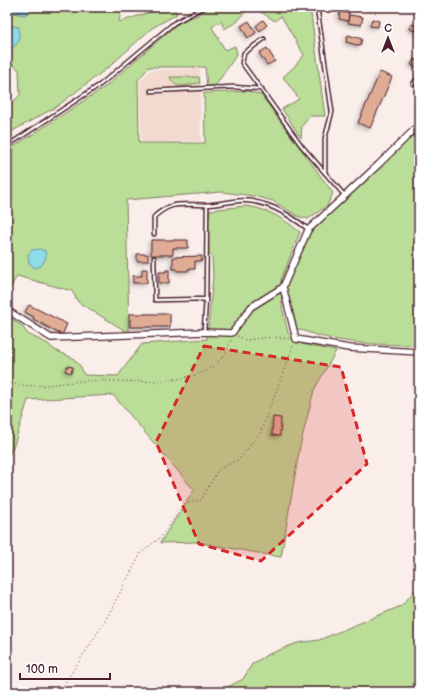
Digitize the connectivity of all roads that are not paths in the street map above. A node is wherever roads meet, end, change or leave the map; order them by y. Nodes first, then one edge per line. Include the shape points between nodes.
1 (204, 7) edge
2 (317, 7) edge
3 (264, 39) dead end
4 (419, 77) edge
5 (413, 84) dead end
6 (262, 89) junction
7 (151, 92) dead end
8 (419, 125) edge
9 (7, 146) edge
10 (325, 173) junction
11 (345, 196) junction
12 (206, 206) junction
13 (308, 230) junction
14 (154, 234) dead end
15 (154, 258) dead end
16 (283, 287) junction
17 (206, 300) junction
18 (7, 310) edge
19 (203, 332) junction
20 (419, 352) edge

1 - 9 lane via 174,23 101,84
2 - 10 lane via 332,112 325,138
3 - 6 lane via 244,53 242,63
4 - 5 lane
6 - 7 lane via 233,87
6 - 10 lane via 301,145
8 - 11 street
10 - 11 lane
11 - 13 street
12 - 13 lane via 237,200 262,202 290,216
12 - 14 lane via 183,204 165,208 154,217
12 - 17 lane
13 - 16 street
15 - 17 lane via 155,300
16 - 19 street via 251,307 232,333
16 - 20 street via 296,339 349,348
17 - 19 lane
18 - 19 street via 51,338

